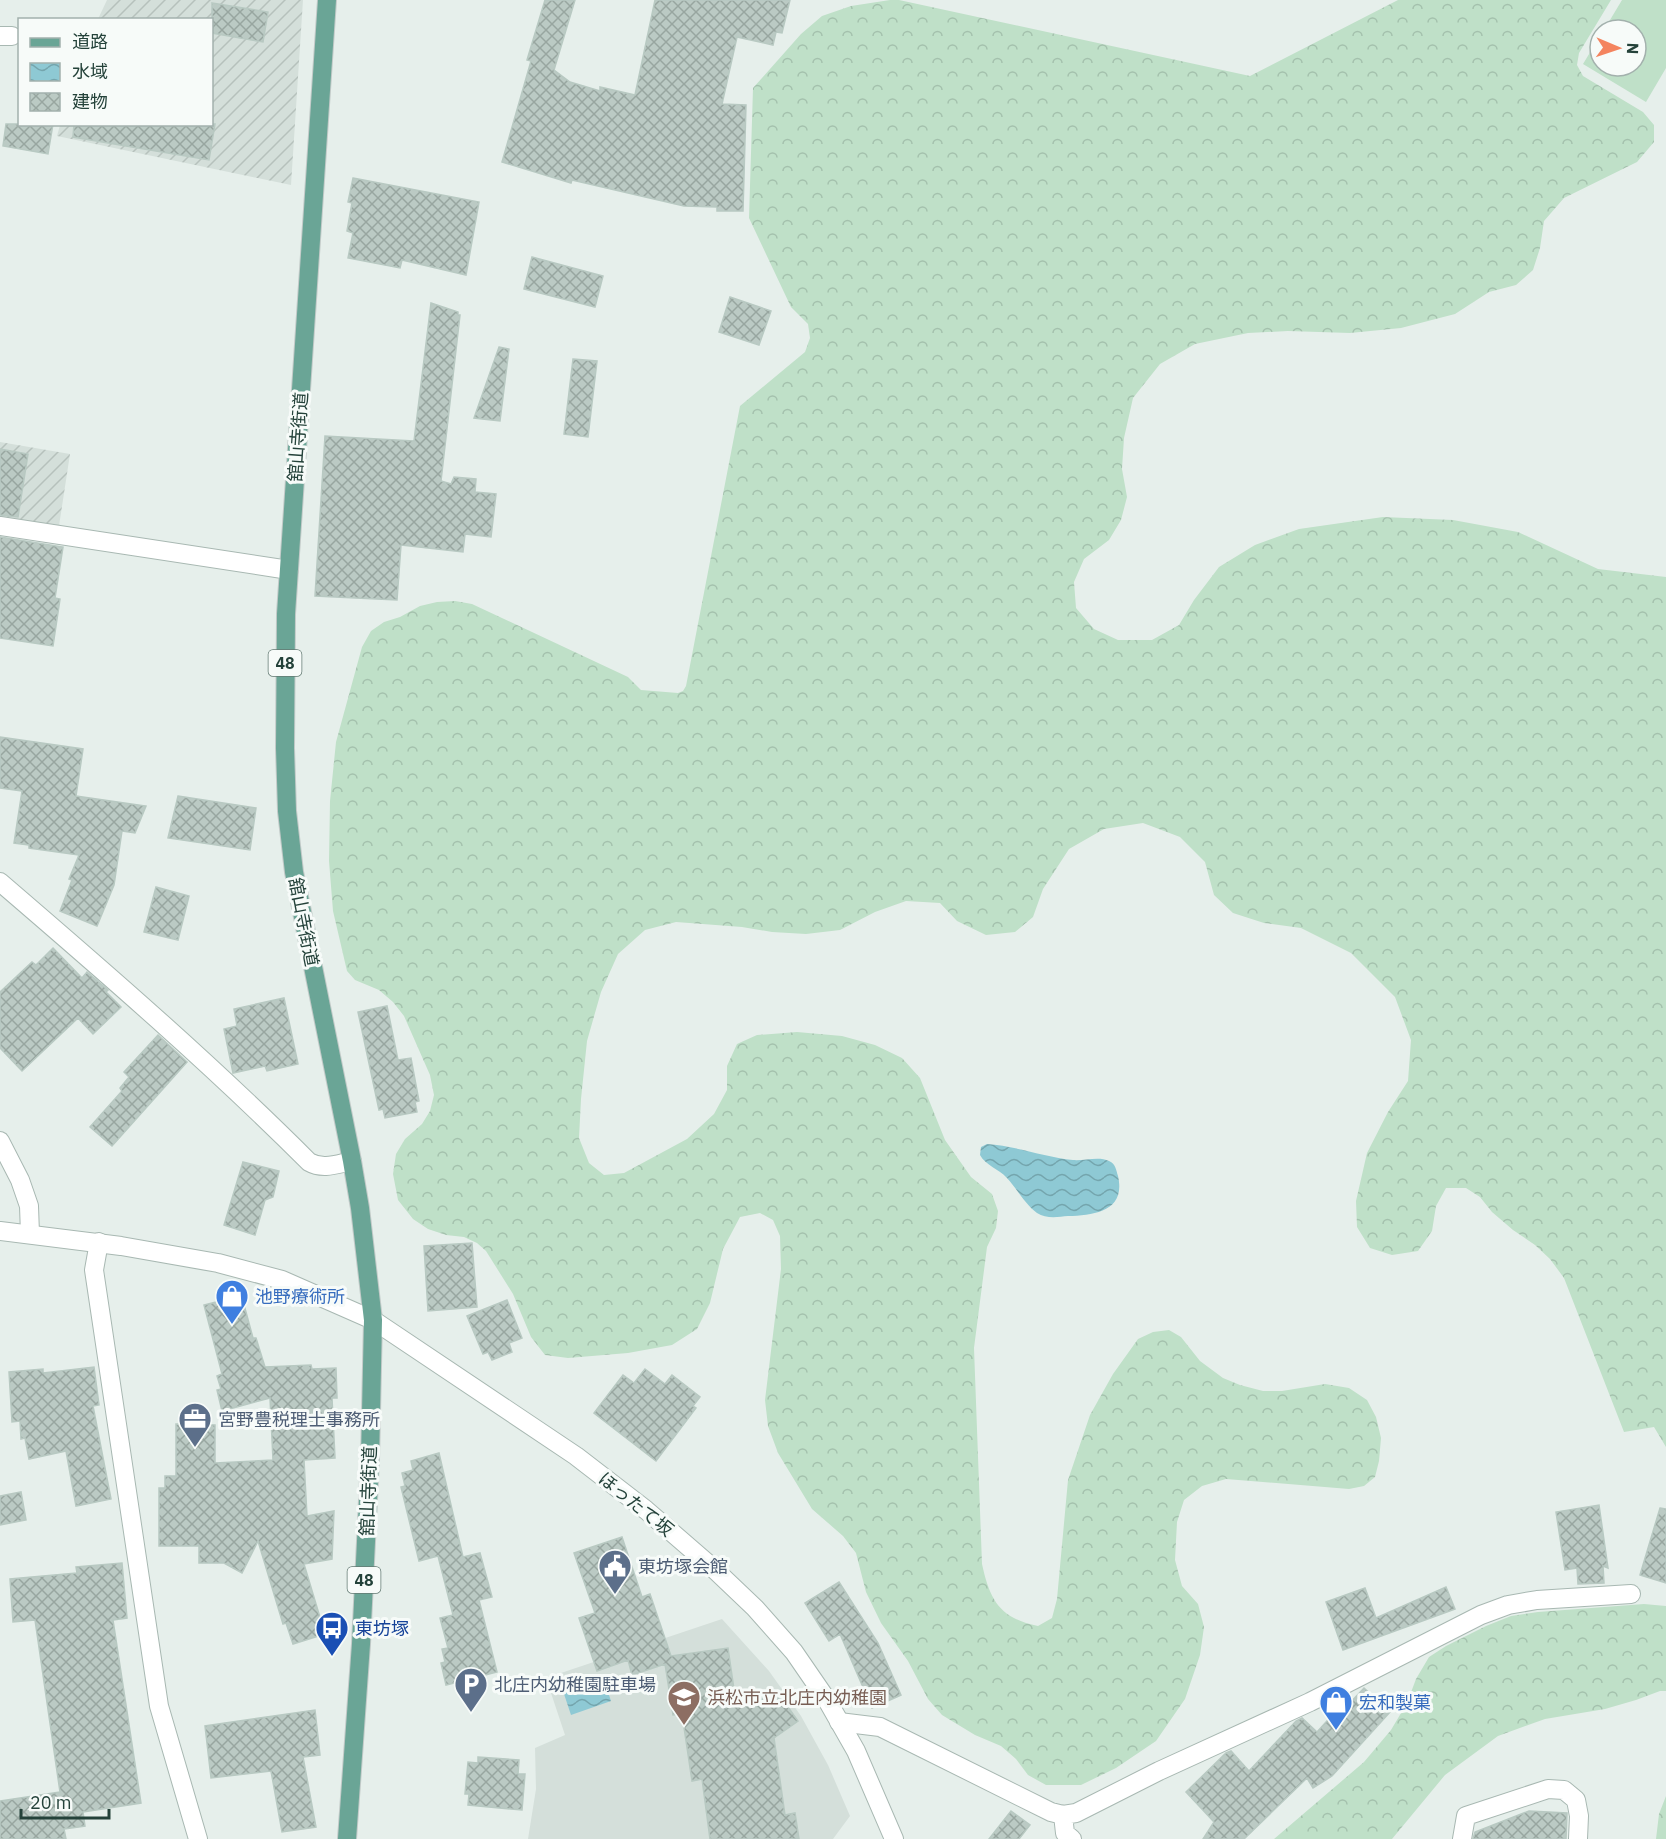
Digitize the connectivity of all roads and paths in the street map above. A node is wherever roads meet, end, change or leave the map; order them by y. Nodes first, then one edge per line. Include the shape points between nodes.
1 (327, 0) edge
2 (0, 526) edge
3 (290, 570) junction
4 (0, 882) edge
5 (0, 1141) edge
6 (352, 1161) junction
7 (0, 1231) edge
8 (30, 1234) junction
9 (99, 1242) junction
10 (373, 1320) junction
11 (1631, 1594) dead end
12 (839, 1722) junction
13 (1063, 1815) junction
14 (198, 1839) edge
15 (346, 1839) edge
16 (894, 1839) edge
17 (1072, 1839) edge
18 (1462, 1839) edge
19 (1578, 1839) edge

1 - 3 main road, 舘山寺街道 / 48
2 - 3 street
3 - 6 main road, 舘山寺街道 / 48 via 285,678 287,811 305,932
4 - 6 street via 131,995 309,1162 326,1166
5 - 8 street via 29,1206
6 - 10 main road, 舘山寺街道 / 48
7 - 8 street, ほったて坂
8 - 9 street, ほったて坂
9 - 10 street, ほったて坂 via 250,1270
9 - 14 street via 94,1270 159,1706
10 - 12 street, ほったて坂 via 576,1456 646,1510 755,1608 794,1652
10 - 15 main road, 舘山寺街道 / 48 via 361,1644
11 - 13 street via 1537,1600 1481,1615 1310,1702 1076,1813
12 - 13 street via 880,1727
12 - 16 street, ほったて坂 via 856,1751
13 - 17 street via 1065,1833
18 - 19 street via 1466,1816 1548,1789 1564,1790 1576,1800

